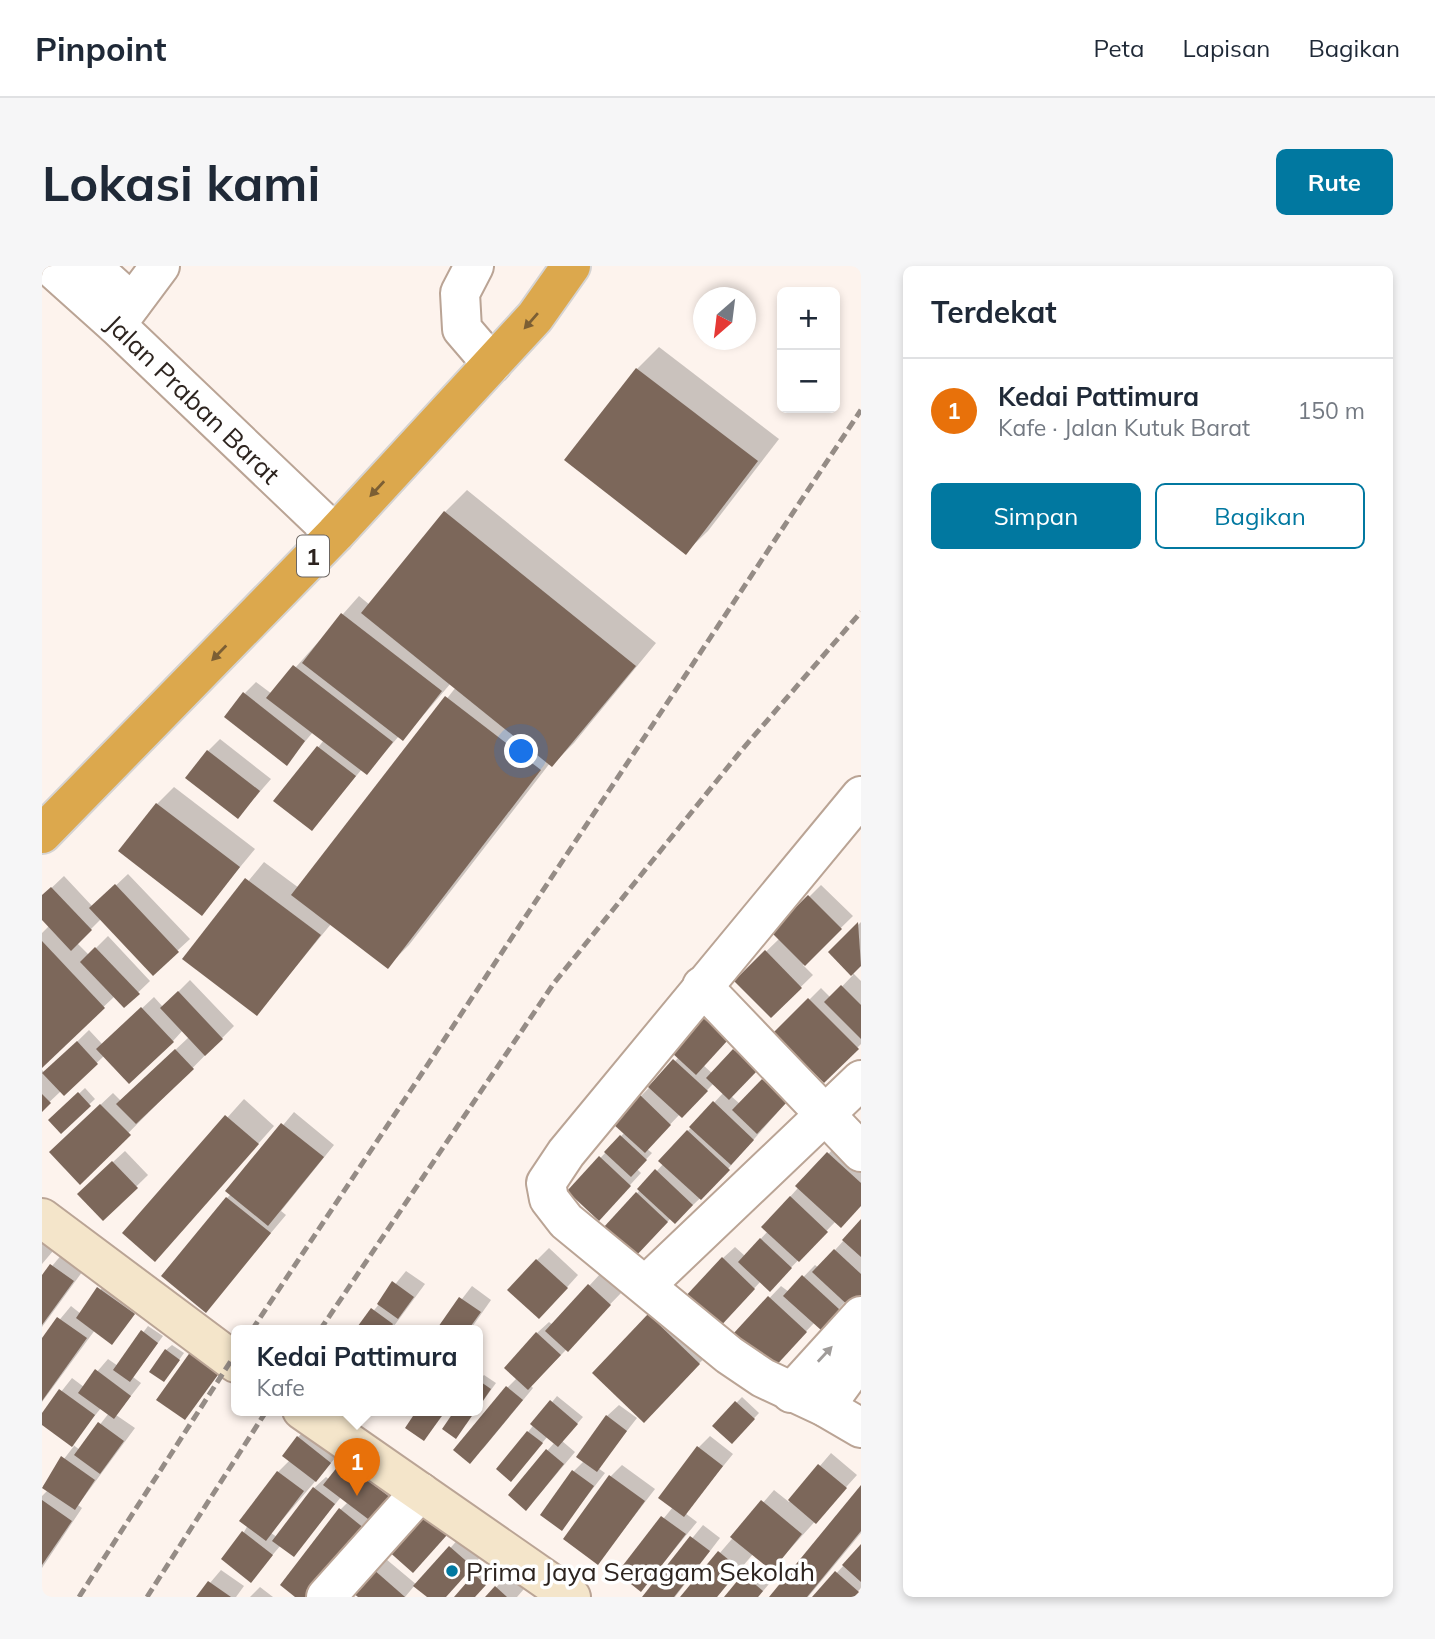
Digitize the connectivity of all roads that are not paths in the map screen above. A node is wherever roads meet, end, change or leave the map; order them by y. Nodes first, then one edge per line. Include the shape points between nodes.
1 (50, 266) edge
2 (91, 266) edge
3 (160, 266) edge
4 (474, 266) edge
5 (571, 266) edge
6 (124, 314) junction
7 (492, 364) junction
8 (335, 534) junction
9 (861, 796) edge
10 (42, 834) edge
11 (702, 986) junction
12 (861, 1080) edge
13 (827, 1116) junction
14 (861, 1152) edge
15 (42, 1218) edge
16 (646, 1285) junction
17 (861, 1316) edge
18 (861, 1357) edge
19 (231, 1359) edge
20 (791, 1392) junction
21 (825, 1407) junction
22 (311, 1416) edge
23 (861, 1428) edge
24 (420, 1492) junction
25 (326, 1597) edge
26 (571, 1597) edge

1 - 6 street, Jalan Praban Barat
2 - 6 street
3 - 6 street
4 - 7 street via 460,293 462,329
5 -> 7 highway, 1 via 535,317
6 - 8 street, Jalan Praban Barat
7 -> 8 highway, 1
8 -> 10 highway, 1
9 - 11 street
11 - 13 street
11 - 16 street via 546,1183 549,1199 566,1221
12 - 13 street
13 - 14 street
13 - 16 street
15 - 19 street
16 - 20 street via 729,1355
20 -> 17 street
18 - 21 street
20 - 21 street
21 - 23 street
22 - 24 street
24 - 25 street
24 - 26 street

